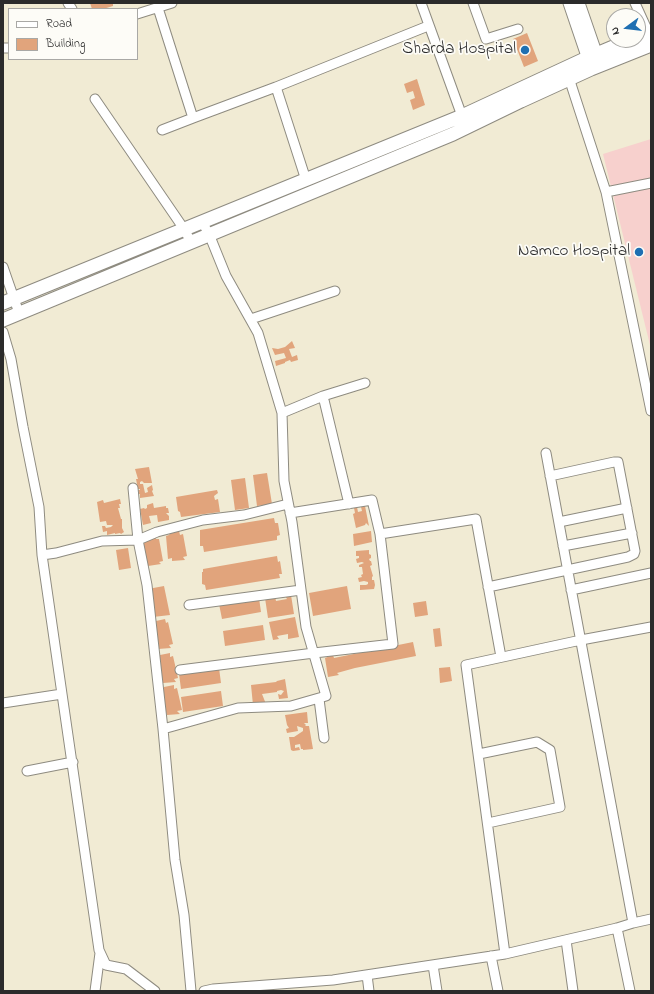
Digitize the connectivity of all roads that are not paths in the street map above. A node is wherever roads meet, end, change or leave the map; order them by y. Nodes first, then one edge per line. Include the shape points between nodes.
1 (172, 3) edge
2 (421, 3) edge
3 (473, 3) edge
4 (569, 3) edge
5 (579, 3) edge
6 (635, 3) edge
7 (158, 8) junction
8 (138, 14) edge
9 (428, 26) junction
10 (518, 29) dead end
11 (648, 37) edge
12 (617, 48) edge
13 (594, 62) junction
14 (567, 74) junction
15 (276, 87) junction
16 (95, 99) dead end
17 (506, 102) junction
18 (462, 116) junction
19 (192, 118) junction
20 (162, 130) dead end
21 (306, 180) junction
22 (651, 183) edge
23 (606, 192) junction
24 (202, 222) junction
25 (184, 229) junction
26 (209, 234) junction
27 (191, 242) junction
28 (128, 252) junction
29 (133, 266) junction
30 (3, 267) edge
31 (67, 277) junction
32 (73, 291) junction
33 (335, 291) dead end
34 (8, 301) edge
35 (19, 313) junction
36 (251, 319) junction
37 (3, 320) edge
38 (3, 332) edge
39 (365, 383) dead end
40 (323, 396) junction
41 (651, 406) edge
42 (282, 412) junction
43 (546, 453) dead end
44 (550, 476) junction
45 (133, 488) dead end
46 (349, 504) junction
47 (627, 508) junction
48 (289, 509) junction
49 (558, 522) junction
50 (632, 533) junction
51 (380, 534) junction
52 (138, 540) junction
53 (563, 546) junction
54 (42, 555) junction
55 (568, 571) junction
56 (651, 573) edge
57 (488, 587) junction
58 (301, 590) junction
59 (571, 590) junction
60 (189, 605) dead end
61 (651, 627) edge
62 (580, 640) junction
63 (314, 653) junction
64 (501, 657) junction
65 (180, 670) dead end
66 (62, 694) junction
67 (319, 698) junction
68 (3, 703) edge
69 (163, 730) junction
70 (324, 738) dead end
71 (479, 754) junction
72 (72, 762) junction
73 (27, 771) dead end
74 (488, 823) junction
75 (651, 919) edge
76 (633, 923) junction
77 (617, 928) junction
78 (566, 940) junction
79 (100, 953) junction
80 (505, 954) junction
81 (491, 956) junction
82 (433, 965) junction
83 (367, 975) junction
84 (274, 988) edge
85 (95, 991) edge
86 (155, 991) edge
87 (191, 991) edge
88 (204, 991) edge
89 (369, 991) edge
90 (437, 991) edge
91 (498, 991) edge
92 (573, 991) edge
93 (630, 991) edge

1 - 7 street
2 - 9 street
3 - 10 street via 486,39
4 - 13 main road
5 - 13 main road
6 - 11 street
7 - 8 street
7 - 19 street
9 - 15 street
9 - 18 street
11 - 13 highway
12 - 13 highway
13 - 14 highway
14 - 17 highway
14 - 23 street
15 - 19 street
15 - 21 street
16 - 25 street
17 - 18 highway
17 - 26 highway via 453,134
18 - 21 highway
19 - 20 street
21 - 24 highway
22 - 23 street
23 - 41 street
24 - 25 highway
24 - 26 street
25 - 27 street
25 - 28 highway
26 - 27 highway
26 - 36 street via 226,276
27 - 29 highway
28 - 29 highway
28 - 31 highway
29 - 32 highway
30 - 34 street
31 - 32 highway
31 - 34 highway
32 - 35 highway
33 - 36 street
34 - 35 street
35 - 37 highway
36 - 42 street via 258,333
38 - 54 street via 11,359 39,507
39 - 40 street
40 - 42 street
40 - 46 street
42 - 48 street via 284,481
43 - 44 street
44 - 47 street via 618,462
44 - 49 street
45 - 52 street
46 - 48 street
46 - 51 street via 372,500
47 - 49 street
47 - 50 street
48 - 52 street via 203,520 157,532
48 - 58 street
49 - 53 street
50 - 53 street
50 - 55 street via 634,554
51 - 57 street via 476,519
51 - 63 street via 393,644
52 - 54 street via 102,541
52 - 69 street via 147,585
53 - 55 street
54 - 66 street
55 - 57 street
55 - 59 street
56 - 59 street
57 - 64 street
58 - 60 street
58 - 63 street via 306,627
59 - 62 street
61 - 62 street
62 - 64 street
62 - 76 street
63 - 65 street
63 - 67 street via 326,696
64 - 71 street via 466,665
66 - 68 street
66 - 72 street
67 - 69 street via 291,706 238,708
67 - 70 street
69 - 87 street
71 - 74 street
71 - 74 street via 537,742 550,750 560,807
72 - 73 street
72 - 79 street
74 - 80 street
75 - 76 street
76 - 77 street
77 - 78 street
77 - 93 street
78 - 80 street
78 - 92 street
79 - 85 street
79 - 86 street via 106,965 126,969
80 - 81 street
81 - 82 street
81 - 91 street
82 - 83 street
82 - 90 street
83 - 84 street
83 - 89 street
84 - 88 street

